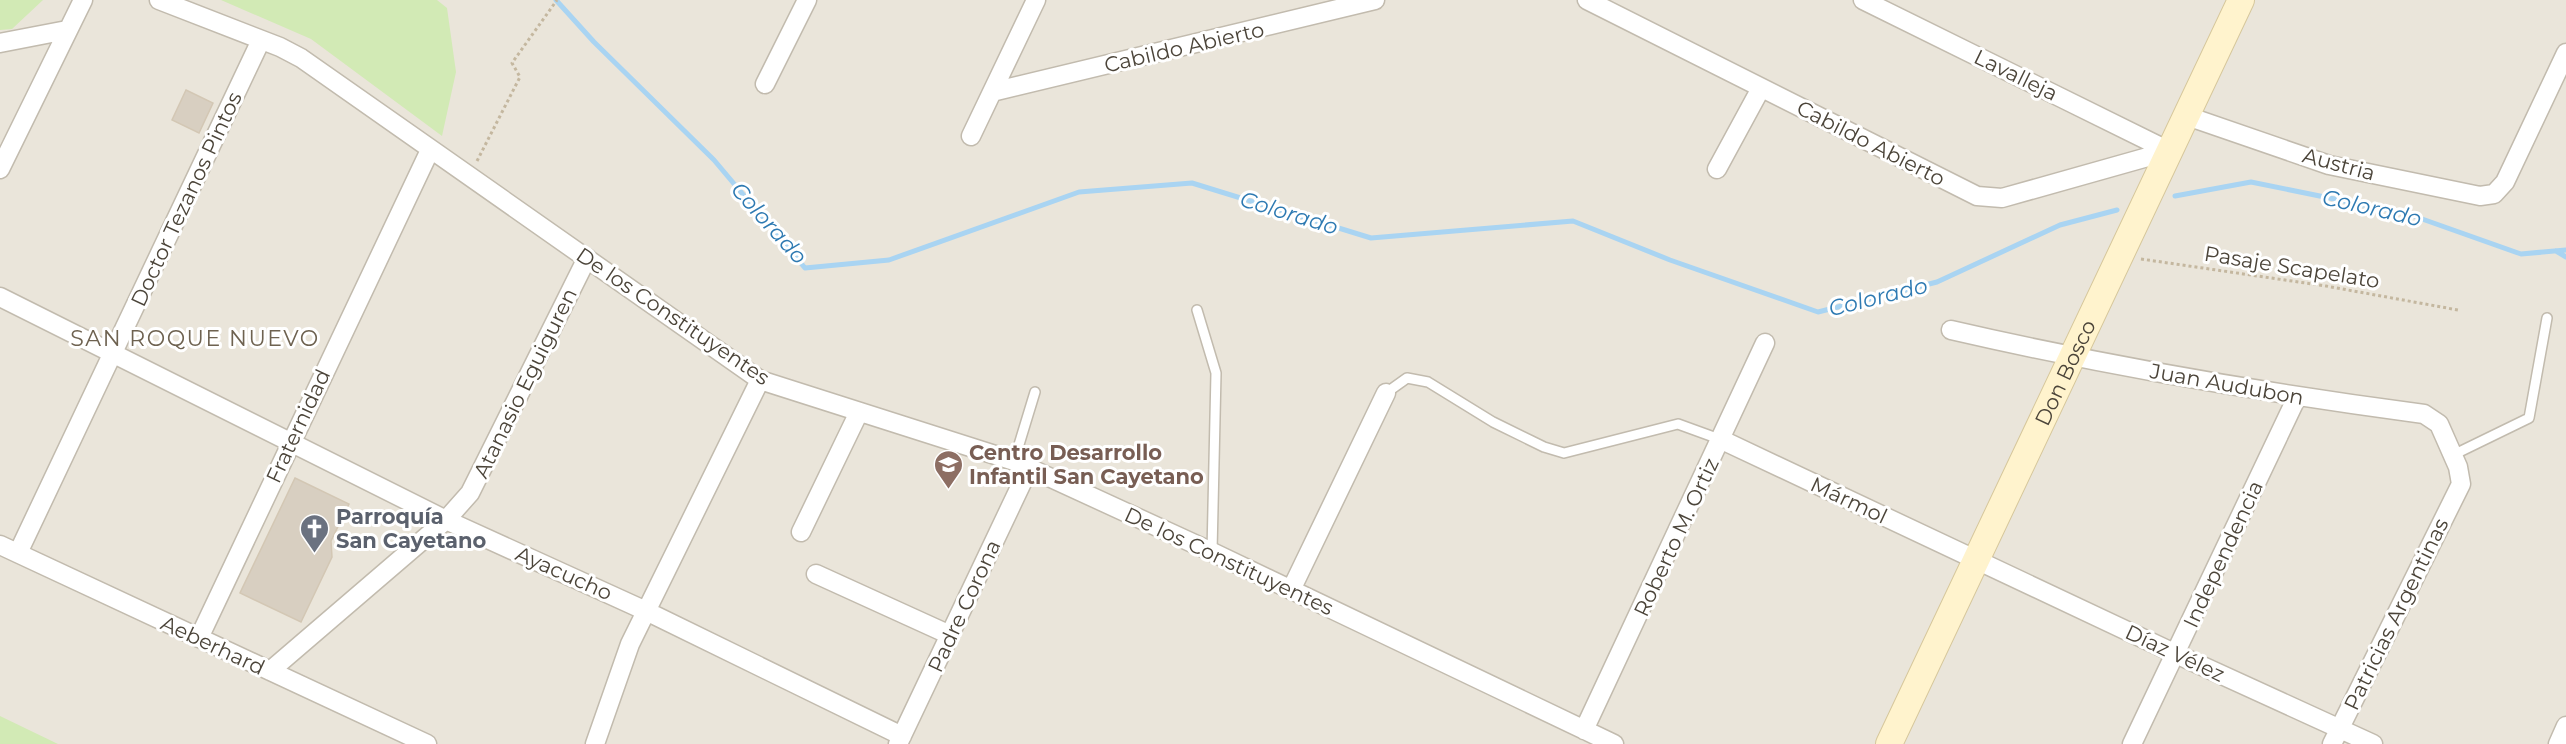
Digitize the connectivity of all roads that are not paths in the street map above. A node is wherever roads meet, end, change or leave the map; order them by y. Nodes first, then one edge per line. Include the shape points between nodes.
1 (83, 0) edge
2 (159, 0) edge
3 (807, 0) edge
4 (1036, 0) edge
5 (1375, 0) edge
6 (1587, 0) edge
7 (1863, 0) edge
8 (2241, 0) edge
9 (67, 30) junction
10 (261, 40) junction
11 (0, 43) edge
12 (2566, 53) edge
13 (765, 84) dead end
14 (1761, 88) junction
15 (992, 92) junction
16 (2187, 116) junction
17 (971, 136) dead end
18 (430, 150) junction
19 (2169, 151) junction
20 (0, 169) edge
21 (1717, 169) dead end
22 (587, 258) junction
23 (0, 297) edge
24 (1197, 310) dead end
25 (2547, 318) dead end
26 (1951, 330) dead end
27 (1765, 343) dead end
28 (112, 355) junction
29 (2072, 358) junction
30 (760, 380) junction
31 (1035, 392) dead end
32 (1386, 393) joint
33 (2297, 397) junction
34 (859, 412) junction
35 (1722, 440) junction
36 (290, 442) junction
37 (2453, 454) junction
38 (1022, 465) junction
39 (2461, 484) joint
40 (446, 520) junction
41 (801, 532) dead end
42 (0, 545) edge
43 (1212, 552) junction
44 (18, 553) junction
45 (1977, 559) junction
46 (816, 574) dead end
47 (1291, 590) junction
48 (646, 611) junction
49 (950, 635) junction
50 (199, 638) junction
51 (2176, 654) junction
52 (270, 671) junction
53 (2566, 726) edge
54 (1584, 730) junction
55 (2336, 736) edge
56 (900, 740) edge
57 (427, 744) edge
58 (595, 744) edge
59 (1614, 744) edge
60 (1890, 744) edge
61 (2132, 744) edge
62 (2373, 744) edge
63 (2558, 744) edge

1 - 9 street
2 - 10 street, De los Constituyentes
3 - 13 street
4 - 15 street
5 - 15 street, Cabildo Abierto
6 - 14 street, Cabildo Abierto
7 - 19 street, Lavalleja
8 - 16 main road, Don Bosco
9 - 11 street
9 - 20 street
10 - 18 street, De los Constituyentes via 301,58
10 - 28 street, Doctor Tezanos Pintos
12 - 16 street, Austria via 2505,182 2494,194 2480,196 2330,165
14 - 19 street, Cabildo Abierto via 1977,196 2001,198
14 - 21 street
15 - 17 street
16 - 19 main road, Don Bosco
18 - 22 street, De los Constituyentes
18 - 36 street, Fraternidad
19 - 29 main road, Don Bosco
22 - 30 street, De los Constituyentes
22 - 40 street, Atanasio Eguiguren via 470,493
23 - 28 street, Ayacucho
24 - 43 lane via 1216,373
25 - 37 lane via 2529,418
26 - 29 street, Juan Audubon
27 - 35 street, Roberto M. Ortiz
28 - 36 street, Ayacucho
28 - 44 street, Doctor Tezanos Pintos
29 - 33 street, Juan Audubon
29 - 45 main road, Don Bosco
30 - 34 street, De los Constituyentes
30 - 48 street
31 - 38 lane
32 - 35 lane via 1407,378 1428,382 1493,422 1564,453 1678,424
32 - 47 street
33 - 37 street, Juan Audubon via 2424,414 2439,424
33 - 51 street, Independencia
34 - 38 street, De los Constituyentes
34 - 41 street
35 - 45 street, Mármol
35 - 54 street, Roberto M. Ortiz
36 - 40 street, Ayacucho
36 - 50 street, Fraternidad
37 - 39 street, Juan Audubon
38 - 43 street, De los Constituyentes
38 - 49 street, Padre Corona
39 - 55 street, Patricias Argentinas
40 - 48 street, Ayacucho
40 - 52 street, Atanasio Eguiguren
42 - 44 street, Aeberhard
43 - 47 street, De los Constituyentes
44 - 50 street, Aeberhard
45 - 51 street, Díaz Vélez
45 - 60 main road, Don Bosco
46 - 49 street
47 - 54 street, De los Constituyentes
48 - 56 street, Ayacucho
48 - 58 street via 630,644
49 - 56 street, Padre Corona
50 - 52 street, Aeberhard
51 - 55 street, Díaz Vélez
51 - 61 street, Independencia
52 - 57 street, Aeberhard
53 - 63 street
54 - 59 street, De los Constituyentes
55 - 62 street, Díaz Vélez

